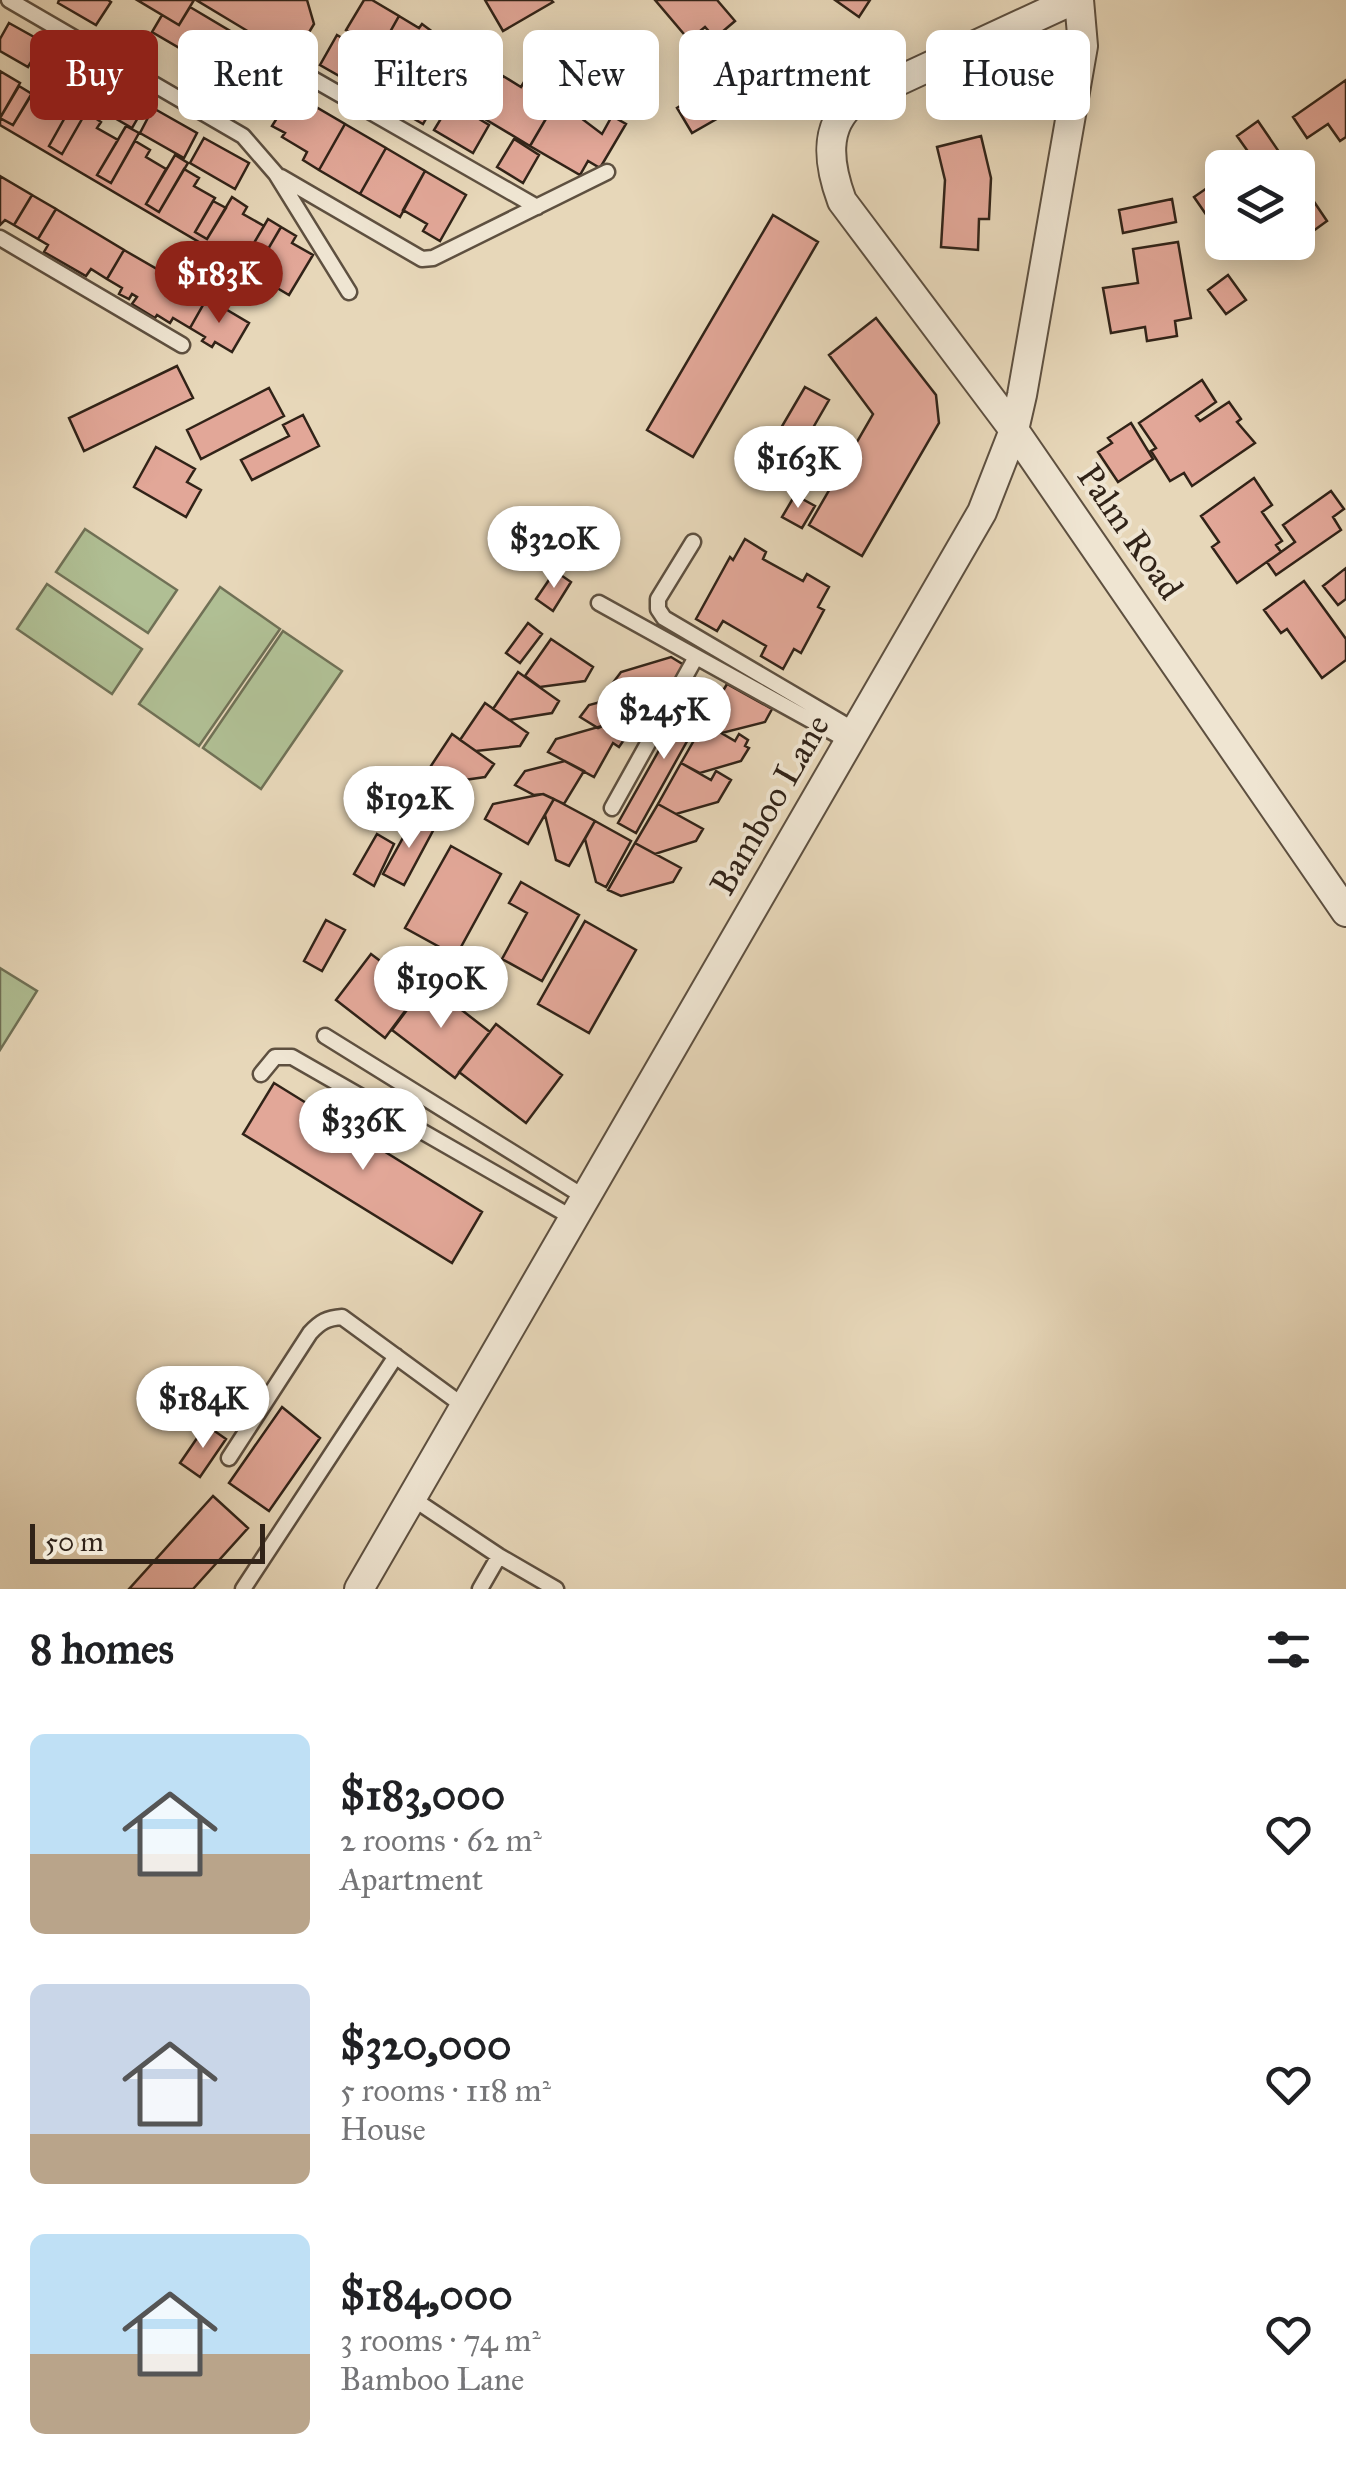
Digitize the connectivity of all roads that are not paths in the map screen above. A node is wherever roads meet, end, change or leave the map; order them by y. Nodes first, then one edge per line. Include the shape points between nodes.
1 (8, 0) edge
2 (1076, 0) edge
3 (318, 82) edge
4 (608, 172) dead end
5 (276, 174) junction
6 (537, 207) junction
7 (0, 238) edge
8 (349, 292) dead end
9 (182, 345) dead end
10 (1014, 430) junction
11 (693, 542) dead end
12 (599, 603) dead end
13 (696, 657) junction
14 (853, 737) junction
15 (612, 808) dead end
16 (1346, 912) edge
17 (325, 1036) dead end
18 (261, 1074) dead end
19 (579, 1208) junction
20 (396, 1356) junction
21 (466, 1408) junction
22 (229, 1458) dead end
23 (412, 1498) junction
24 (499, 1556) junction
25 (243, 1589) edge
26 (359, 1589) edge
27 (480, 1589) edge
28 (556, 1589) edge

1 - 5 lane via 243,136
2 - 10 street, Bamboo Lane via 1083,46
2 - 10 street, Palm Road via 855,101 833,126 833,176 842,201
3 - 6 lane
4 - 6 lane
5 - 6 lane via 422,260
5 - 8 lane
7 - 9 lane
10 - 14 street, Bamboo Lane via 982,512
10 - 16 street, Palm Road
11 - 14 lane via 658,598 664,618
12 - 13 lane
13 - 14 lane
13 - 15 lane
14 - 19 street, Bamboo Lane
17 - 19 lane
18 - 19 lane via 275,1056 292,1057
19 - 21 street, Bamboo Lane
20 - 21 lane
20 - 22 lane via 342,1317 319,1323
20 - 25 lane
21 - 23 street, Bamboo Lane
23 - 24 lane
23 - 26 street, Bamboo Lane
24 - 27 lane
24 - 28 lane

